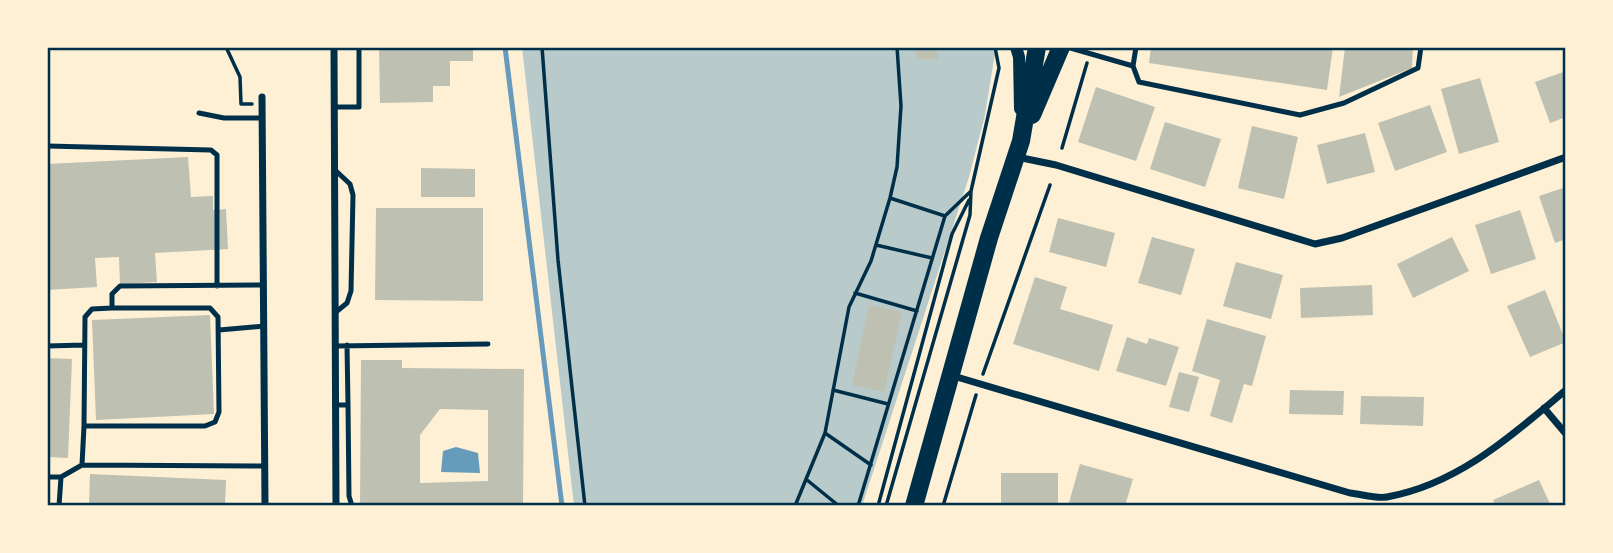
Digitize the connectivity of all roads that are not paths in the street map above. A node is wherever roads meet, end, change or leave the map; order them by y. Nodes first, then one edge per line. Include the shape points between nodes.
1 (334, 47) edge
2 (359, 47) edge
3 (1016, 47) edge
4 (1037, 47) edge
5 (1061, 47) edge
6 (1067, 47) edge
7 (1136, 47) edge
8 (1421, 47) edge
9 (1133, 66) junction
10 (262, 100) road end
11 (334, 107) junction
12 (199, 113) dead end
13 (262, 118) junction
14 (47, 146) edge
15 (1018, 149) junction
16 (1566, 157) edge
17 (334, 169) junction
18 (263, 285) junction
19 (217, 286) junction
20 (111, 308) junction
21 (335, 315) junction
22 (264, 326) junction
23 (219, 330) junction
24 (488, 344) dead end
25 (84, 345) junction
26 (347, 345) junction
27 (47, 346) edge
28 (335, 346) junction
29 (949, 375) junction
30 (1566, 390) edge
31 (335, 405) junction
32 (348, 405) junction
33 (1544, 408) junction
34 (84, 426) junction
35 (1566, 434) edge
36 (82, 465) junction
37 (265, 466) junction
38 (47, 477) edge
39 (61, 477) junction
40 (1384, 502) edge
41 (59, 506) edge
42 (265, 506) edge
43 (336, 506) edge
44 (352, 506) edge
45 (914, 506) edge

1 - 11 street
2 - 11 lane via 359,107
3 - 15 street
4 - 15 main road
5 - 15 main road
6 - 9 lane
7 - 9 lane
8 - 9 lane via 1418,68 1344,103 1300,115 1139,82
10 - 13 street
11 - 17 street
12 - 13 lane
13 - 18 street
14 - 19 lane via 211,150 217,155
15 - 16 street via 1056,165 1315,244
15 - 29 main road
17 - 21 street
17 - 21 lane via 350,184 353,195 351,291
18 - 19 lane
18 - 22 street
19 - 20 lane via 120,286
20 - 23 lane via 210,308 218,317
20 - 25 lane via 88,312
21 - 28 street
22 - 23 lane
22 - 37 street
23 - 34 lane via 219,412 215,422 205,426
24 - 26 lane
25 - 27 lane
25 - 34 lane
26 - 28 lane
26 - 32 lane
28 - 31 street
29 - 40 street
29 - 45 main road
30 - 33 street
31 - 32 lane
31 - 43 street
32 - 44 lane
33 - 35 street
33 - 40 street via 1491,452 1445,479
34 - 36 lane
36 - 37 lane
36 - 39 lane
37 - 42 street
38 - 39 lane
39 - 41 lane

